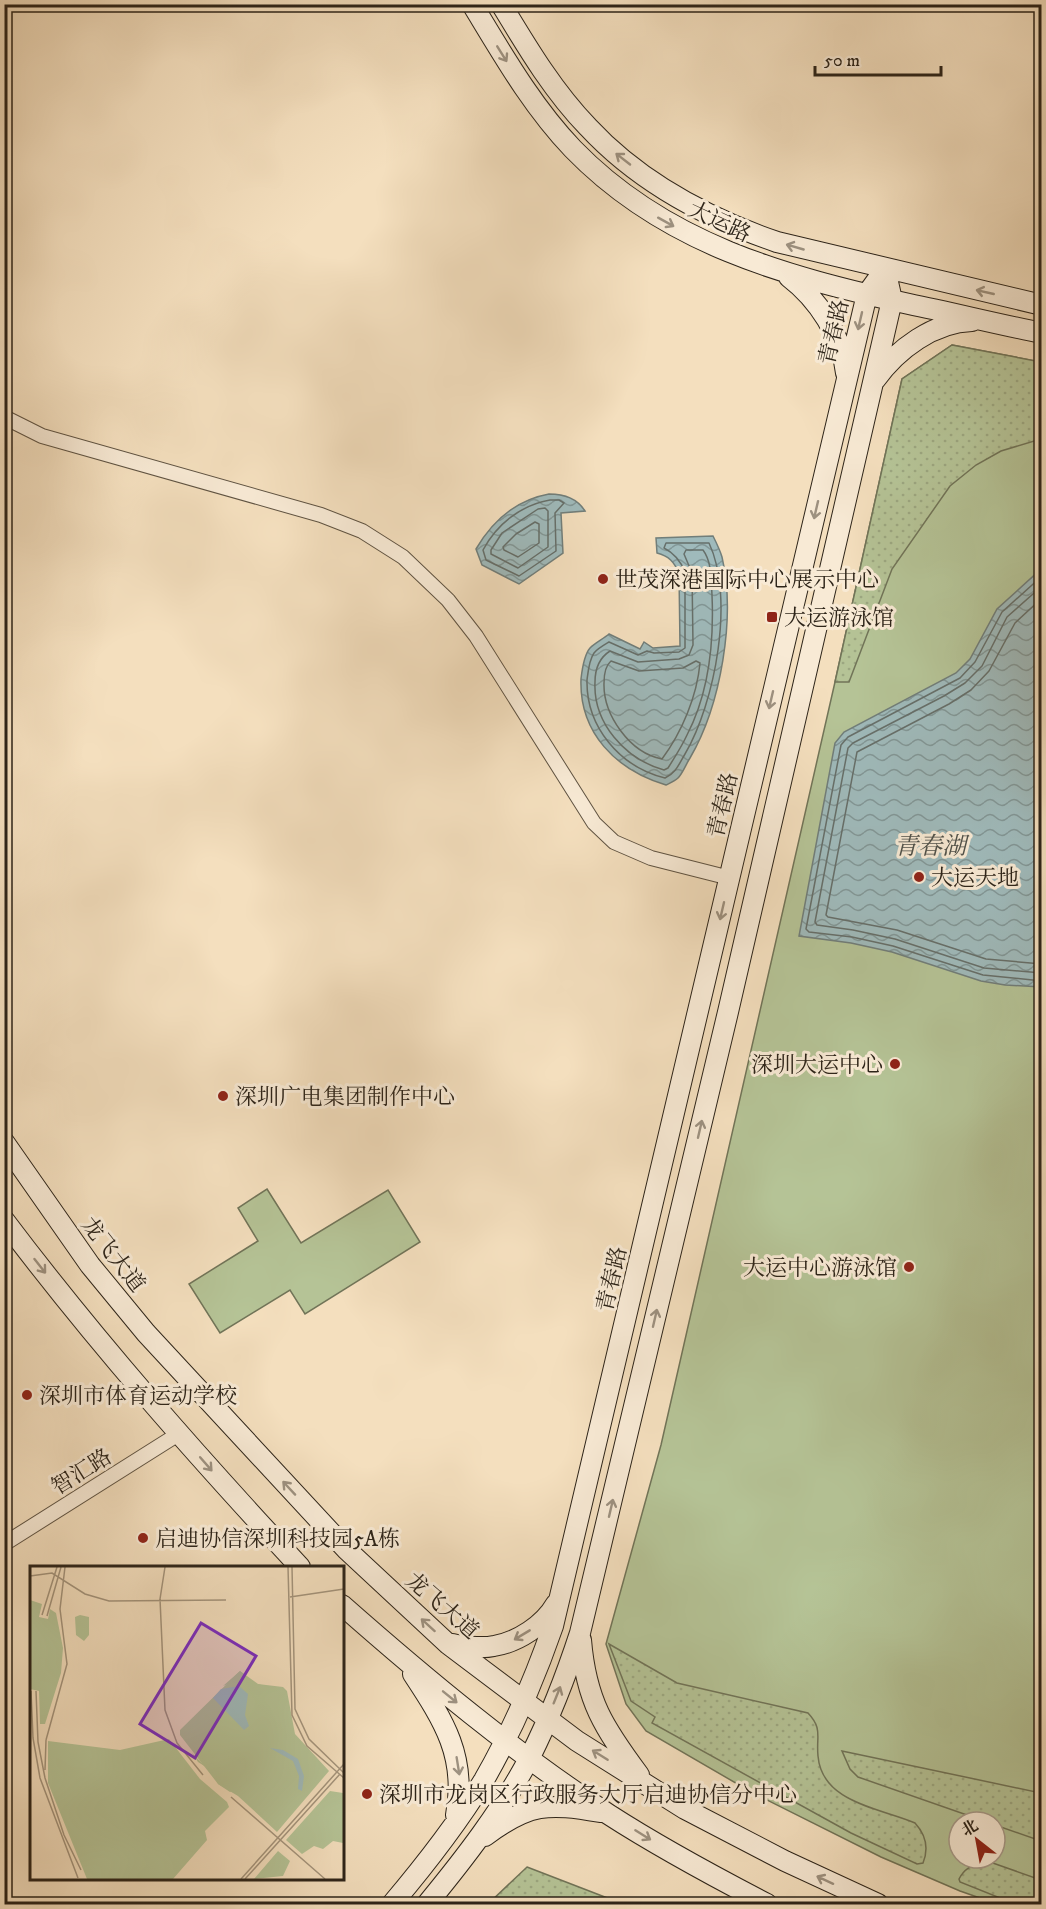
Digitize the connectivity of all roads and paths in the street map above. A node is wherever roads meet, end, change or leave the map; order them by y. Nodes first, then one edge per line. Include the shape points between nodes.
1 (472, 4) edge
2 (501, 4) edge
3 (885, 269) junction
4 (785, 273) junction
5 (867, 294) junction
6 (892, 300) junction
7 (1041, 305) edge
8 (984, 321) junction
9 (1041, 333) edge
10 (847, 378) junction
11 (873, 382) junction
12 (4, 417) edge
13 (730, 878) junction
14 (4, 1142) edge
15 (4, 1220) edge
16 (180, 1433) junction
17 (4, 1544) edge
18 (299, 1566) edge
19 (562, 1594) junction
20 (344, 1607) edge
21 (580, 1634) junction
22 (448, 1644) junction
23 (403, 1659) junction
24 (524, 1699) junction
25 (548, 1719) junction
26 (504, 1740) junction
27 (529, 1759) junction
28 (646, 1785) junction
29 (608, 1814) junction
30 (455, 1824) junction
31 (474, 1845) junction
32 (392, 1905) edge
33 (427, 1905) edge
34 (767, 1905) edge
35 (878, 1905) edge

1 -> 4 street, 大运路 via 539,109 610,184 650,213 696,238
3 -> 2 street, 大运路 via 738,228 655,184 588,128 553,85
3 - 5 street, 青春路
3 - 6 street
7 -> 3 street, 大运路
4 - 5 street, 大运路
4 - 10 street via 804,289 826,319 841,348
5 - 6 street, 大运路
5 -> 10 street, 青春路
6 - 8 street, 大运路
6 - 11 street
8 - 9 street, 大运路
8 - 11 street via 947,325 930,333 898,354
10 -> 13 street, 青春路
21 -> 11 street
12 - 13 street via 42,436 321,515 362,531 403,557 448,600 476,636 594,823 615,842 651,858
13 -> 19 street, 青春路
22 -> 14 street, 龙飞大道 via 347,1550 146,1333 90,1265
15 -> 16 street via 103,1346
16 - 17 street, 智汇路
16 -> 18 street
19 -> 22 street via 538,1624 511,1641 477,1647
19 - 24 street, 青春路 via 543,1656
20 - 23 street
25 -> 21 street
21 - 28 street via 594,1704
22 - 24 street, 龙飞大道
23 -> 26 street
23 -> 30 street via 443,1721 453,1745 460,1796
24 - 25 street, 龙飞大道
24 - 26 street, 青春路
25 - 27 street
28 -> 25 street, 龙飞大道
26 - 27 street
26 - 30 street, 青春路
27 - 29 street
27 - 31 street
35 -> 28 street, 龙飞大道 via 785,1861
29 - 31 street via 556,1806 536,1808 509,1819
29 -> 34 street via 677,1857
30 - 32 street, 青春路
31 - 33 street

